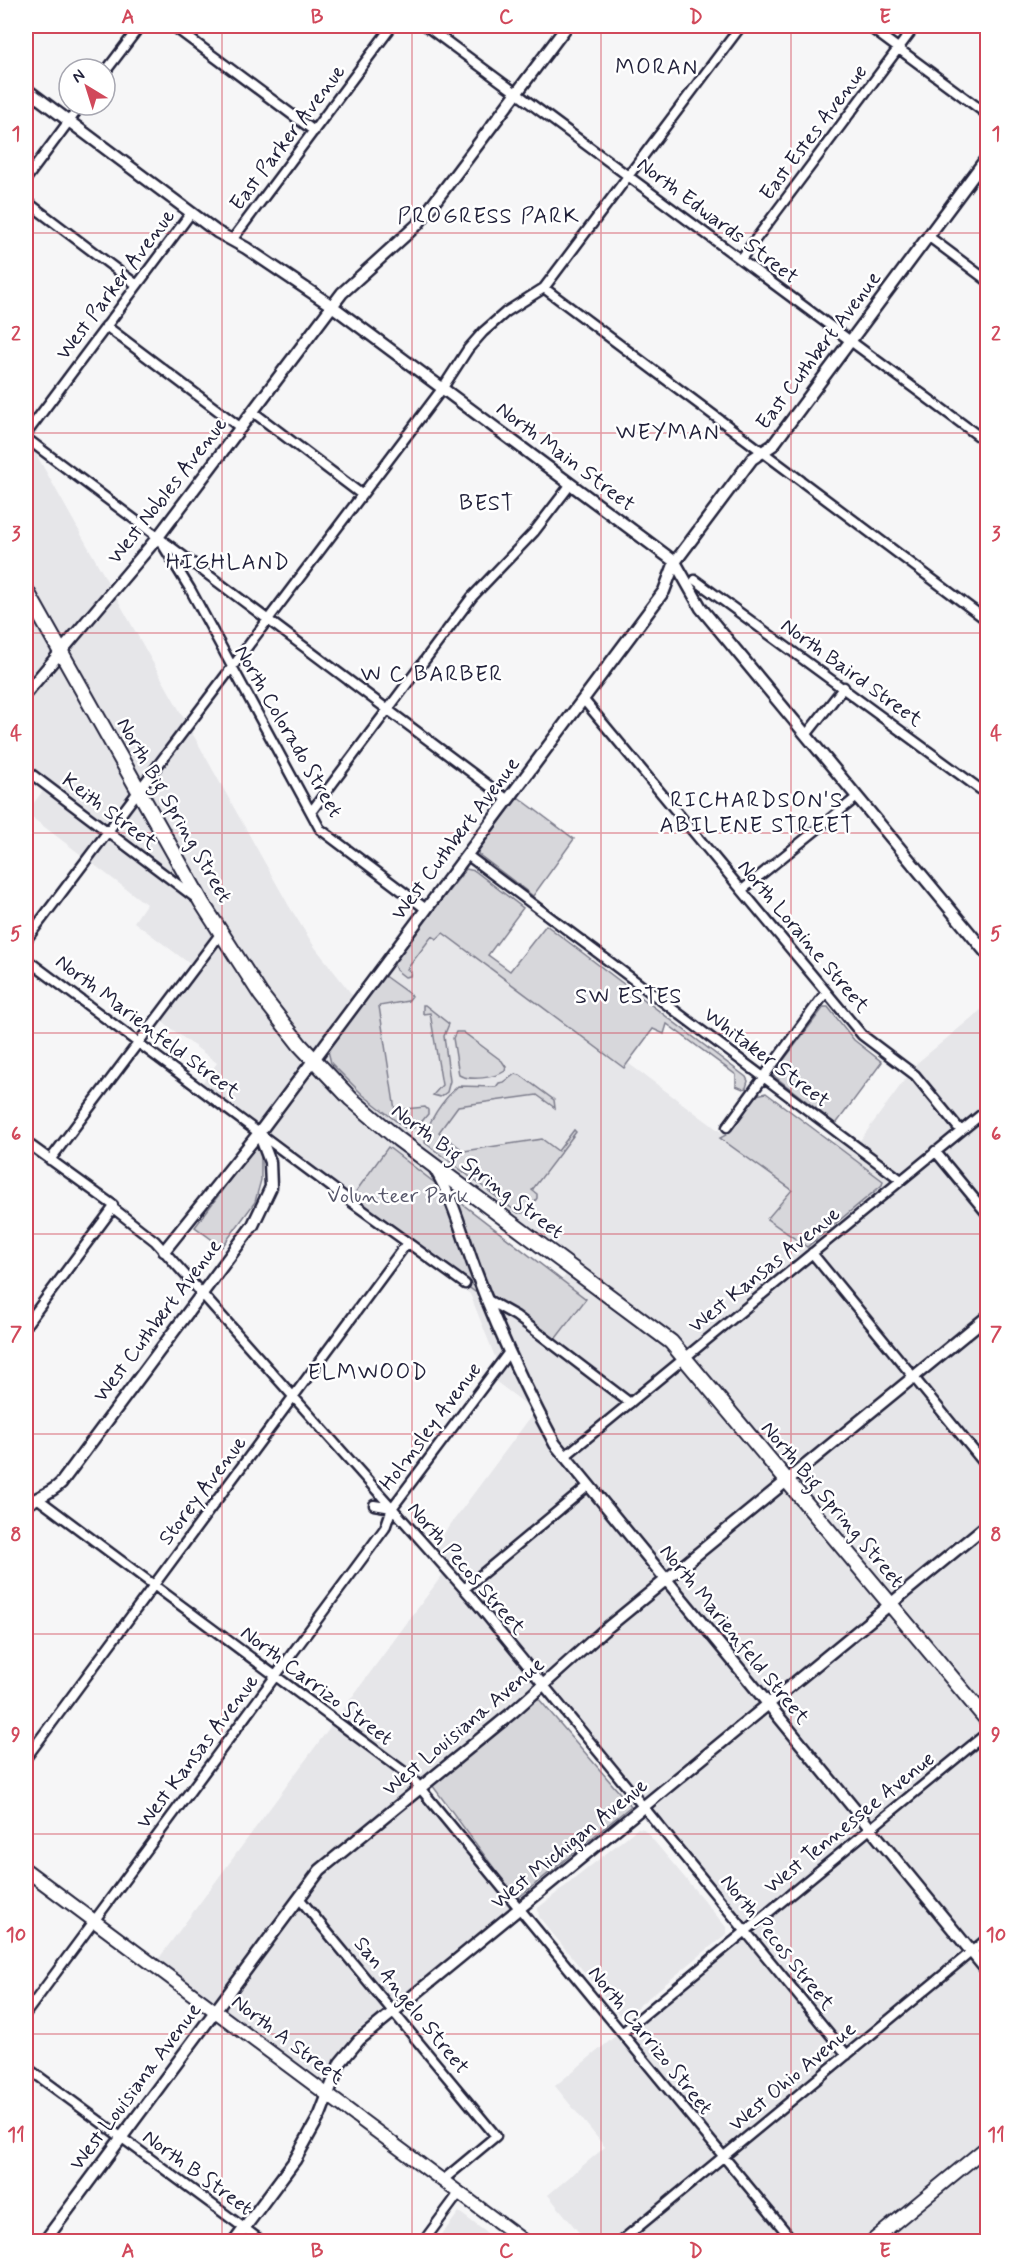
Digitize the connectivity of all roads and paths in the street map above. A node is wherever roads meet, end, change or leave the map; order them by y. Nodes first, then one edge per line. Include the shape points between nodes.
1 (140, 26) edge
2 (173, 26) edge
3 (392, 26) edge
4 (426, 26) edge
5 (567, 26) edge
6 (741, 26) edge
7 (868, 26) edge
8 (915, 26) edge
9 (898, 48) junction
10 (116, 57) edge
11 (26, 89) edge
12 (517, 93) junction
13 (987, 115) edge
14 (72, 117) edge
15 (69, 121) junction
16 (314, 131) junction
17 (987, 156) edge
18 (629, 176) junction
19 (26, 179) edge
20 (26, 201) edge
21 (191, 213) junction
22 (928, 236) junction
23 (232, 240) junction
24 (741, 259) junction
25 (987, 281) edge
26 (137, 285) junction
27 (544, 288) junction
28 (332, 306) junction
29 (106, 326) junction
30 (850, 341) junction
31 (442, 389) junction
32 (253, 412) junction
33 (241, 428) junction
34 (26, 436) edge
35 (987, 443) edge
36 (762, 452) junction
37 (571, 484) junction
38 (361, 494) junction
39 (158, 537) junction
40 (675, 562) junction
41 (695, 580) dead end
42 (26, 590) edge
43 (267, 620) junction
44 (987, 621) edge
45 (60, 652) junction
46 (231, 666) junction
47 (844, 687) junction
48 (26, 693) edge
49 (583, 699) junction
50 (387, 709) junction
51 (806, 735) junction
52 (26, 770) edge
53 (139, 789) junction
54 (987, 795) edge
55 (857, 797) junction
56 (508, 800) junction
57 (311, 812) junction
58 (107, 831) junction
59 (467, 855) junction
60 (742, 890) junction
61 (202, 903) junction
62 (426, 909) junction
63 (221, 933) junction
64 (26, 940) edge
65 (987, 955) edge
66 (26, 959) edge
67 (826, 992) junction
68 (138, 1043) junction
69 (313, 1060) junction
70 (763, 1077) junction
71 (987, 1109) edge
72 (727, 1127) dead end
73 (961, 1131) junction
74 (259, 1133) junction
75 (26, 1142) edge
76 (935, 1151) junction
77 (50, 1160) junction
78 (433, 1166) junction
79 (901, 1180) junction
80 (113, 1208) junction
81 (987, 1215) edge
82 (407, 1243) junction
83 (164, 1251) junction
84 (812, 1253) junction
85 (465, 1284) dead end
86 (201, 1293) junction
87 (486, 1299) junction
88 (987, 1316) edge
89 (26, 1325) edge
90 (508, 1352) junction
91 (684, 1359) junction
92 (913, 1377) junction
93 (294, 1397) junction
94 (630, 1403) junction
95 (564, 1456) junction
96 (987, 1468) edge
97 (787, 1481) junction
98 (588, 1486) junction
99 (37, 1498) junction
100 (26, 1505) edge
101 (374, 1505) dead end
102 (392, 1508) junction
103 (987, 1524) edge
104 (666, 1580) junction
105 (153, 1585) junction
106 (464, 1589) junction
107 (890, 1605) junction
108 (275, 1676) junction
109 (542, 1685) junction
110 (768, 1705) junction
111 (987, 1721) edge
112 (987, 1732) edge
113 (26, 1758) edge
114 (420, 1789) junction
115 (643, 1807) junction
116 (870, 1829) junction
117 (26, 1870) edge
118 (299, 1898) junction
119 (519, 1909) junction
120 (94, 1920) junction
121 (745, 1931) junction
122 (987, 1938) edge
123 (971, 1952) junction
124 (987, 1972) edge
125 (216, 2010) junction
126 (26, 2013) edge
127 (394, 2013) junction
128 (622, 2032) junction
129 (847, 2055) junction
130 (26, 2067) edge
131 (328, 2094) junction
132 (121, 2137) junction
133 (987, 2146) edge
134 (724, 2157) junction
135 (443, 2180) junction
136 (459, 2192) junction
137 (244, 2228) junction
138 (44, 2241) edge
139 (234, 2241) edge
140 (262, 2241) edge
141 (423, 2241) edge
142 (525, 2241) edge
143 (620, 2241) edge
144 (794, 2241) edge
145 (871, 2241) edge

1 - 10 street
2 - 16 street
3 - 16 street, East Parker Avenue
4 - 12 street, North Edwards Street
5 - 12 street, West Nobles Avenue
6 - 18 street
7 - 9 street
8 - 9 street, East Estes Avenue
9 - 13 street
9 - 24 street, East Estes Avenue
11 - 15 street, North Main Street
12 - 18 street, North Edwards Street
12 - 28 street, West Nobles Avenue via 418,224
14 - 15 street
15 - 19 street
15 - 21 street, North Main Street
16 - 23 street, East Parker Avenue
17 - 22 street, East Cuthbert Avenue
18 - 24 street, North Edwards Street
18 - 27 street
20 - 26 street
21 - 23 street, North Main Street
21 - 26 street, West Parker Avenue
22 - 25 street
22 - 30 street, East Cuthbert Avenue
23 - 28 street, North Main Street
24 - 30 street, North Edwards Street
26 - 29 street, West Parker Avenue
27 - 31 street via 483,332
27 - 36 street
28 - 31 street, North Main Street
28 - 32 street, West Nobles Avenue
29 - 33 street
29 - 34 street, West Parker Avenue
30 - 35 street, North Edwards Street
30 - 36 street, East Cuthbert Avenue via 773,445
31 - 37 street, North Main Street
31 - 38 street
32 - 33 street, West Nobles Avenue
32 - 38 street
33 - 39 street, West Nobles Avenue
34 - 39 street
36 - 40 street, East Cuthbert Avenue via 752,459
36 - 44 street
37 - 40 street, North Main Street
37 - 50 street via 534,532 472,597
38 - 43 street
39 - 43 street
39 - 45 street, West Nobles Avenue
39 - 46 street, North Colorado Street
40 - 49 street, West Cuthbert Avenue via 664,591
40 - 51 street, North Main Street via 701,608
41 - 47 street, North Baird Street
42 - 45 highway, North Big Spring Street
43 - 46 street
43 - 50 street
45 - 48 street, West Nobles Avenue
45 - 53 highway, North Big Spring Street
46 - 53 street
46 - 57 street, North Colorado Street
47 - 51 street
47 - 54 street, North Baird Street
49 - 56 street, West Cuthbert Avenue
49 - 60 street, North Loraine Street
50 - 56 street
50 - 57 street
51 - 55 street, North Main Street
52 - 58 street, Keith Street
53 - 58 street
53 - 61 highway, North Big Spring Street
55 - 60 street
55 - 65 street, North Main Street
56 - 59 street, West Cuthbert Avenue
57 - 62 street, North Colorado Street via 320,829
58 - 61 street, Keith Street
58 - 64 street
59 - 62 street, West Cuthbert Avenue
59 - 70 street, Whitaker Street
60 - 67 street, North Loraine Street
61 - 63 highway, North Big Spring Street
62 - 69 street, West Cuthbert Avenue
63 - 68 street
63 - 69 highway, North Big Spring Street via 261,995
66 - 68 street, North Marienfeld Street
67 - 70 street
67 - 73 street, North Loraine Street via 862,1035 915,1075
68 - 74 street, North Marienfeld Street
68 - 77 street
69 - 74 street, West Cuthbert Avenue
69 - 78 highway, North Big Spring Street via 351,1099
70 - 72 street
70 - 79 street, Whitaker Street
71 - 73 street, West Kansas Avenue
73 - 76 street, West Kansas Avenue
74 - 82 street, North Marienfeld Street
74 - 83 street, West Cuthbert Avenue
74 - 86 street, West Cuthbert Avenue via 270,1162 271,1188 253,1225
75 - 77 street, North Pecos Street
76 - 79 street, West Kansas Avenue
76 - 81 street
77 - 80 street, North Pecos Street
78 - 87 street, North Marienfeld Street via 449,1193
78 - 91 highway, North Big Spring Street via 671,1342
79 - 84 street, West Kansas Avenue
80 - 83 street, North Pecos Street
80 - 89 street
82 - 85 street, North Marienfeld Street
82 - 93 street, Storey Avenue
83 - 86 street, North Pecos Street
84 - 91 street, West Kansas Avenue
84 - 92 street
86 - 93 street, North Pecos Street
86 - 99 street, West Cuthbert Avenue via 61,1483
87 - 90 street, North Marienfeld Street
87 - 94 street via 516,1316
88 - 92 street, West Louisiana Avenue
90 - 95 street, North Marienfeld Street
90 - 102 street, Holmsley Avenue
91 - 94 street, West Kansas Avenue
91 - 97 highway, North Big Spring Street
92 - 96 street
92 - 97 street, West Louisiana Avenue
93 - 102 street, North Pecos Street
93 - 105 street, Storey Avenue
94 - 95 street, West Kansas Avenue
95 - 98 street, North Marienfeld Street
97 - 104 street, West Louisiana Avenue
97 - 107 highway, North Big Spring Street
98 - 104 street, North Marienfeld Street
98 - 106 street
99 - 100 street, West Cuthbert Avenue
99 - 105 street, North Carrizo Street
101 - 102 street, Holmsley Avenue
102 - 106 street, North Pecos Street
102 - 108 street, West Kansas Avenue via 385,1528
103 - 107 street, West Michigan Avenue
104 - 109 street, West Louisiana Avenue
104 - 110 street, North Marienfeld Street
105 - 108 street, North Carrizo Street
105 - 113 street, Storey Avenue
106 - 109 street, North Pecos Street
107 - 110 street, West Michigan Avenue
107 - 111 highway, North Big Spring Street
108 - 114 street, North Carrizo Street via 411,1777
108 - 120 street, West Kansas Avenue
109 - 114 street, West Louisiana Avenue
109 - 115 street, North Pecos Street
110 - 115 street, West Michigan Avenue
110 - 116 street, North Marienfeld Street
112 - 116 street, West Tennessee Avenue
114 - 118 street, West Louisiana Avenue via 320,1870
114 - 119 street, North Carrizo Street
115 - 119 street, West Michigan Avenue
115 - 121 street, North Pecos Street
116 - 121 street, West Tennessee Avenue
116 - 123 street, North Marienfeld Street
117 - 120 main road, North A Street
118 - 125 street, West Louisiana Avenue
118 - 127 street, San Angelo Street
119 - 127 street, West Michigan Avenue
119 - 128 street, North Carrizo Street
120 - 125 main road, North A Street
120 - 126 street, West Kansas Avenue
121 - 128 street, West Tennessee Avenue
121 - 129 street, North Pecos Street
122 - 123 street, West Ohio Avenue
123 - 124 street, North Marienfeld Street
123 - 129 street, West Ohio Avenue
125 - 131 main road, North A Street
125 - 132 street, West Louisiana Avenue
127 - 131 street, West Michigan Avenue via 345,2055
127 - 135 street, San Angelo Street via 496,2136
128 - 134 street, North Carrizo Street
129 - 134 street, West Ohio Avenue
130 - 132 street, North B Street
131 - 135 main road, North A Street
131 - 137 street, West Michigan Avenue via 295,2160
132 - 137 street, North B Street
132 - 138 street, West Louisiana Avenue
133 - 145 main road
134 - 143 street, West Ohio Avenue
134 - 144 street, North Carrizo Street
135 - 136 main road, North A Street
136 - 141 street
136 - 142 main road, North A Street
137 - 139 street, West Michigan Avenue
137 - 140 street, North B Street

